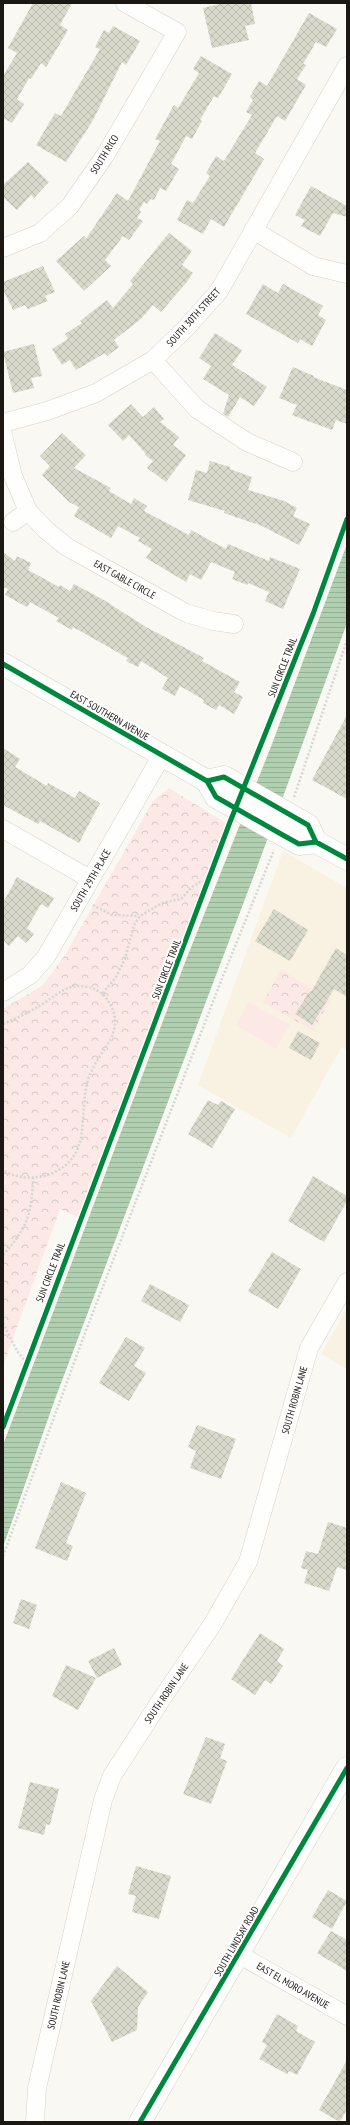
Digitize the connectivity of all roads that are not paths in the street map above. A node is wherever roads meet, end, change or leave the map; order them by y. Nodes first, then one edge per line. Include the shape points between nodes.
1 (125, 3) edge
2 (347, 66) edge
3 (253, 230) junction
4 (3, 248) edge
5 (347, 274) edge
6 (153, 360) junction
7 (3, 423) edge
8 (3, 435) edge
9 (293, 462) dead end
10 (28, 511) junction
11 (13, 522) dead end
12 (234, 624) dead end
13 (3, 664) edge
14 (162, 755) junction
15 (207, 781) junction
16 (3, 829) edge
17 (316, 842) junction
18 (347, 860) edge
19 (90, 879) junction
20 (3, 992) edge
21 (347, 1282) edge
22 (347, 1768) edge
23 (238, 1954) junction
24 (347, 2016) edge
25 (35, 2122) edge
26 (140, 2122) edge

1 - 4 street, SOUTH RICO via 177,32 106,154 70,206 40,233
2 - 3 street, SOUTH 30TH STREET
3 - 5 street via 313,266
3 - 6 street, SOUTH 30TH STREET via 219,291
6 - 7 street, SOUTH 30TH STREET via 96,393 47,411
6 - 9 street via 197,408 247,442
8 - 10 street, EAST GABLE CIRCLE via 13,476
10 - 11 street
10 - 12 street, EAST GABLE CIRCLE via 67,547 186,614
13 - 14 main road, EAST SOUTHERN AVENUE
14 - 15 main road, EAST SOUTHERN AVENUE
14 - 19 street, SOUTH 29TH PLACE
15 - 17 main road, EAST SOUTHERN AVENUE via 216,797 277,833 299,844
15 - 17 main road via 224,777 308,825
16 - 19 street
17 - 18 main road
19 - 20 street, SOUTH 29TH PLACE via 39,966 30,976
21 - 25 street, SOUTH ROBIN LANE via 309,1348 248,1562 212,1625 112,1776 103,1800 37,2088
22 - 23 main road, SOUTH LINDSAY ROAD
23 - 24 street, EAST EL MORO AVENUE
23 - 26 main road, SOUTH LINDSAY ROAD

